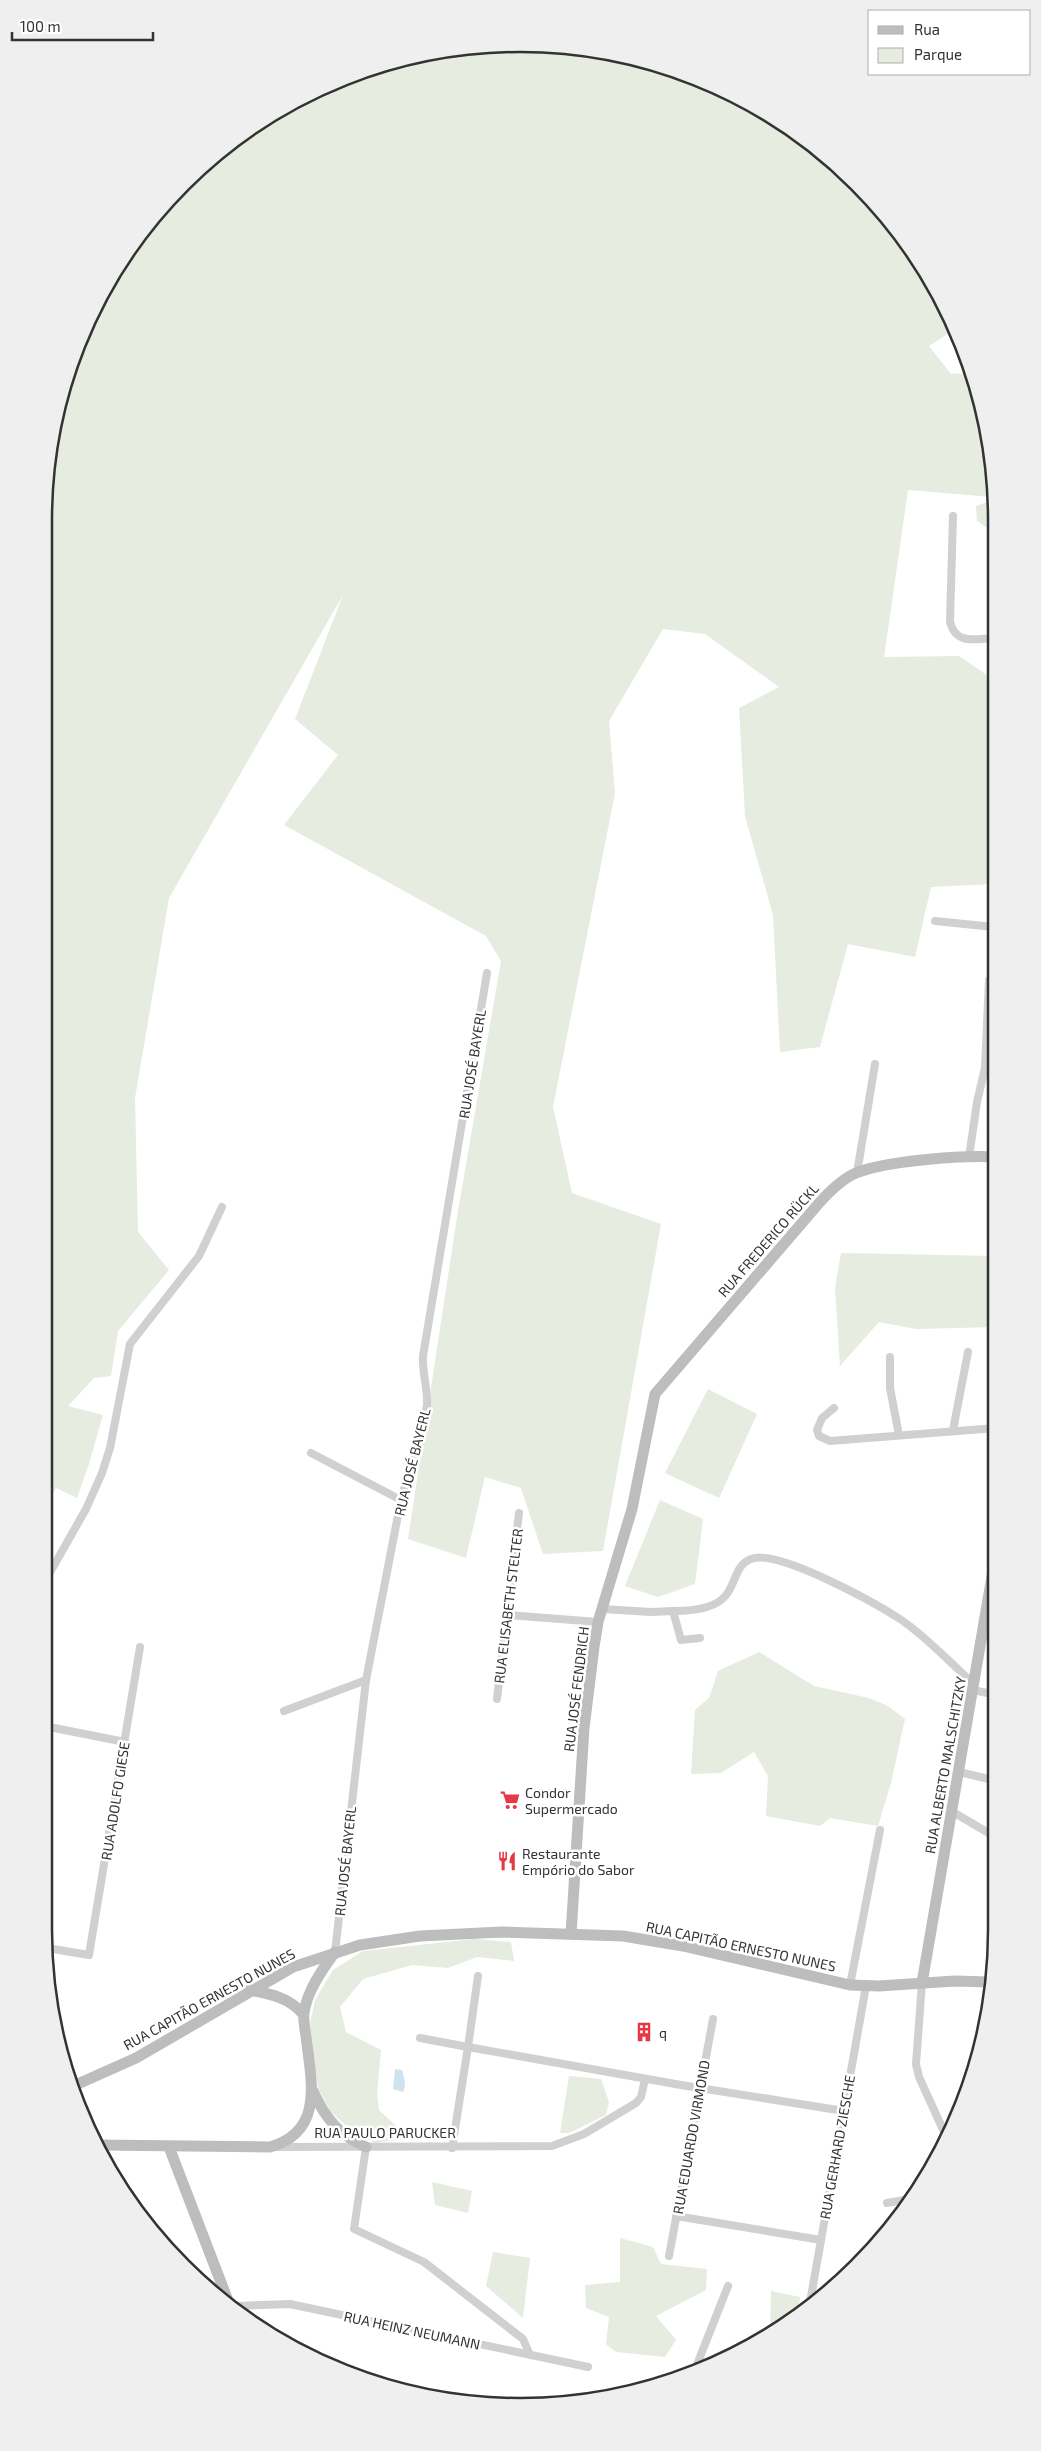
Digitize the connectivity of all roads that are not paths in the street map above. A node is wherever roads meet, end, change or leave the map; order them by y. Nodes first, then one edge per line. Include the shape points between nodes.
1 (953, 516) dead end
2 (988, 638) edge
3 (935, 921) dead end
4 (988, 926) edge
5 (487, 973) dead end
6 (988, 1002) edge
7 (876, 1064) dead end
8 (968, 1157) junction
9 (988, 1157) edge
10 (856, 1173) junction
11 (222, 1207) dead end
12 (968, 1352) dead end
13 (890, 1357) dead end
14 (655, 1394) joint
15 (834, 1408) dead end
16 (988, 1428) edge
17 (953, 1430) junction
18 (899, 1435) junction
19 (311, 1453) dead end
20 (401, 1500) junction
21 (519, 1513) dead end
22 (52, 1569) edge
23 (988, 1600) edge
24 (602, 1608) junction
25 (673, 1611) junction
26 (507, 1615) junction
27 (598, 1622) junction
28 (700, 1638) dead end
29 (140, 1647) dead end
30 (366, 1680) junction
31 (973, 1687) junction
32 (988, 1692) edge
33 (497, 1699) dead end
34 (284, 1712) dead end
35 (52, 1728) edge
36 (124, 1742) junction
37 (960, 1772) junction
38 (988, 1779) edge
39 (952, 1812) junction
40 (880, 1830) dead end
41 (988, 1833) edge
42 (571, 1934) junction
43 (53, 1949) edge
44 (335, 1952) junction
45 (478, 1976) dead end
46 (985, 1982) edge
47 (922, 1983) junction
48 (850, 1985) junction
49 (866, 1986) junction
50 (249, 1990) junction
51 (303, 2014) junction
52 (713, 2018) dead end
53 (420, 2038) dead end
54 (468, 2047) junction
55 (645, 2079) junction
56 (78, 2084) edge
57 (700, 2086) junction
58 (312, 2088) junction
59 (844, 2111) junction
60 (943, 2130) edge
61 (105, 2145) edge
62 (169, 2147) junction
63 (270, 2147) junction
64 (366, 2147) junction
65 (452, 2148) junction
66 (903, 2201) edge
67 (887, 2202) dead end
68 (676, 2216) junction
69 (821, 2240) junction
70 (669, 2256) dead end
71 (728, 2286) dead end
72 (225, 2293) edge
73 (811, 2297) edge
74 (241, 2306) edge
75 (530, 2355) junction
76 (697, 2364) edge
77 (588, 2367) dead end

1 - 2 street via 952,630 965,639
3 - 4 street
5 - 20 street, RUA JOSÉ BAYERL via 423,1356 427,1406
6 - 8 street via 985,1068
7 - 10 street
8 - 9 street, RUA FREDERICO RÜCKL
8 - 10 street, RUA FREDERICO RÜCKL
10 - 14 street, RUA FREDERICO RÜCKL via 820,1202
11 - 22 street via 199,1256 130,1344 110,1448 102,1473
12 - 17 street
13 - 18 street via 890,1388
14 - 24 street, RUA JOSÉ FENDRICH via 632,1509
15 - 18 street via 818,1424 819,1436 824,1439 836,1441
16 - 17 street
17 - 18 street
19 - 20 street
20 - 30 street, RUA JOSÉ BAYERL
21 - 26 street, RUA ELISABETH STELTER
23 - 31 street, RUA ALBERTO MALSCHITZKY
24 - 25 street
24 - 27 street, RUA JOSÉ FENDRICH
25 - 28 street via 681,1640
25 - 31 street via 715,1604 725,1597 747,1561 768,1557 822,1577 881,1608 911,1628
26 - 27 street
26 - 33 street, RUA ELISABETH STELTER
27 - 42 street, RUA JOSÉ FENDRICH via 584,1728
29 - 36 street, RUA ADOLFO GIESE
30 - 34 street
30 - 44 street, RUA JOSÉ BAYERL
31 - 32 street
31 - 37 street, RUA ALBERTO MALSCHITZKY
35 - 36 street
36 - 43 street, RUA ADOLFO GIESE via 89,1955
37 - 38 street
37 - 39 street, RUA ALBERTO MALSCHITZKY
39 - 41 street
39 - 47 street, RUA ALBERTO MALSCHITZKY
40 - 48 street
42 - 44 street, RUA CAPITÃO ERNESTO NUNES via 446,1934 391,1940
42 - 48 street, RUA CAPITÃO ERNESTO NUNES via 659,1941
44 - 50 street, RUA CAPITÃO ERNESTO NUNES via 293,1967
44 - 51 street via 318,1976
45 - 54 street
46 - 47 street, RUA CAPITÃO ERNESTO NUNES
47 - 49 street, RUA CAPITÃO ERNESTO NUNES
47 - 60 street via 916,2064
48 - 49 street, RUA CAPITÃO ERNESTO NUNES
49 - 59 street, RUA GERHARD ZIESCHE
50 - 51 street via 284,1999
50 - 56 street, RUA CAPITÃO ERNESTO NUNES via 136,2058
51 - 58 street
52 - 57 street, RUA EDUARDO VIRMOND
53 - 54 street
54 - 55 street
54 - 65 street
55 - 57 street
55 - 65 street, RUA PAULO PARUCKER via 636,2104 563,2143 532,2148
57 - 59 street
57 - 68 street, RUA EDUARDO VIRMOND
58 - 63 street via 311,2108 301,2127 288,2140
58 - 64 street via 336,2129
59 - 69 street, RUA GERHARD ZIESCHE
61 - 62 street, RUA PAULO PARUCKER
62 - 63 street, RUA PAULO PARUCKER
62 - 72 street
63 - 64 street, RUA PAULO PARUCKER
64 - 65 street, RUA PAULO PARUCKER
64 - 75 street via 354,2229 435,2269 522,2339
66 - 67 street
68 - 69 street
68 - 70 street, RUA EDUARDO VIRMOND
69 - 73 street, RUA GERHARD ZIESCHE
71 - 76 street
74 - 75 street, RUA HEINZ NEUMANN via 290,2304
75 - 77 street, RUA HEINZ NEUMANN

